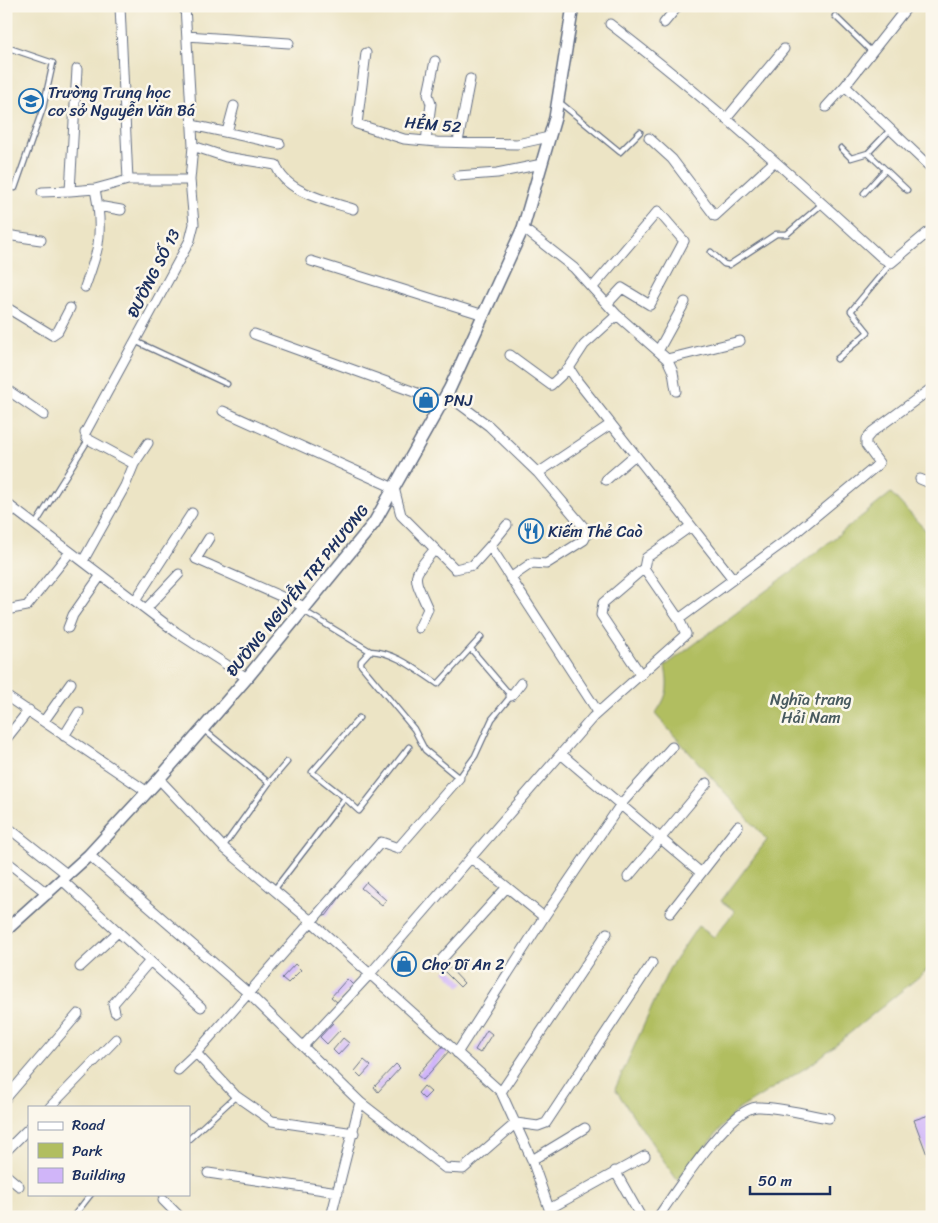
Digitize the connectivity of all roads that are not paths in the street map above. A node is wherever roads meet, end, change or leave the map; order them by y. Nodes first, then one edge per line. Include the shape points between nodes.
1 (120, 6) edge
2 (185, 6) edge
3 (573, 6) edge
4 (678, 6) edge
5 (908, 6) edge
6 (835, 16) dead end
7 (664, 23) dead end
8 (610, 24) dead end
9 (187, 36) junction
10 (289, 43) dead end
11 (6, 47) edge
12 (784, 48) dead end
13 (872, 52) junction
14 (366, 53) dead end
15 (435, 61) dead end
16 (77, 69) dead end
17 (470, 80) dead end
18 (845, 86) junction
19 (557, 100) junction
20 (234, 106) dead end
21 (826, 107) dead end
22 (726, 119) junction
23 (192, 125) junction
24 (891, 129) junction
25 (227, 132) junction
26 (640, 132) dead end
27 (549, 137) junction
28 (649, 138) dead end
29 (426, 141) junction
30 (458, 142) junction
31 (280, 144) dead end
32 (193, 146) junction
33 (841, 148) dead end
34 (868, 153) junction
35 (775, 161) junction
36 (542, 164) junction
37 (932, 169) edge
38 (885, 170) junction
39 (458, 176) dead end
40 (128, 180) junction
41 (190, 180) junction
42 (6, 186) edge
43 (95, 189) junction
44 (907, 190) dead end
45 (70, 191) junction
46 (42, 192) dead end
47 (864, 193) dead end
48 (822, 204) junction
49 (98, 206) junction
50 (352, 209) dead end
51 (121, 210) dead end
52 (523, 228) junction
53 (932, 229) edge
54 (6, 235) edge
55 (41, 240) dead end
56 (711, 252) dead end
57 (311, 261) dead end
58 (891, 263) junction
59 (85, 287) dead end
60 (594, 287) junction
61 (685, 302) dead end
62 (607, 304) junction
63 (70, 308) dead end
64 (7, 310) edge
65 (484, 315) junction
66 (617, 315) junction
67 (254, 334) dead end
68 (740, 340) dead end
69 (135, 341) junction
70 (658, 350) junction
71 (510, 355) dead end
72 (837, 358) dead end
73 (667, 359) junction
74 (570, 368) junction
75 (227, 384) dead end
76 (932, 388) edge
77 (6, 389) edge
78 (676, 391) dead end
79 (444, 398) junction
80 (223, 411) dead end
81 (44, 415) dead end
82 (611, 424) junction
83 (86, 436) junction
84 (148, 443) dead end
85 (635, 455) junction
86 (134, 464) junction
87 (538, 474) junction
88 (920, 479) dead end
89 (606, 480) dead end
90 (932, 484) edge
91 (394, 488) junction
92 (6, 503) edge
93 (192, 513) dead end
94 (35, 525) junction
95 (507, 525) dead end
96 (691, 526) junction
97 (209, 538) dead end
98 (490, 546) junction
99 (435, 549) junction
100 (70, 552) junction
101 (83, 561) junction
102 (644, 568) junction
103 (179, 574) dead end
104 (101, 576) junction
105 (510, 578) junction
106 (733, 579) junction
107 (135, 601) junction
108 (11, 608) dead end
109 (146, 609) junction
110 (304, 609) junction
111 (679, 620) junction
112 (68, 628) dead end
113 (419, 628) dead end
114 (481, 637) dead end
115 (471, 649) junction
116 (370, 651) junction
117 (641, 674) junction
118 (247, 678) junction
119 (72, 683) dead end
120 (521, 683) dead end
121 (6, 696) edge
122 (511, 696) junction
123 (29, 710) junction
124 (79, 712) dead end
125 (598, 712) junction
126 (359, 718) dead end
127 (44, 721) junction
128 (203, 729) junction
129 (64, 736) junction
130 (6, 739) edge
131 (409, 747) dead end
132 (672, 747) dead end
133 (561, 754) junction
134 (287, 762) dead end
135 (159, 778) junction
136 (459, 778) junction
137 (269, 783) junction
138 (707, 783) dead end
139 (146, 791) junction
140 (345, 798) junction
141 (620, 804) junction
142 (6, 826) edge
143 (738, 826) dead end
144 (660, 838) junction
145 (223, 847) junction
146 (89, 855) junction
147 (471, 858) junction
148 (6, 861) edge
149 (700, 872) junction
150 (65, 877) junction
151 (628, 877) dead end
152 (507, 887) junction
153 (274, 890) junction
154 (48, 894) junction
155 (670, 913) dead end
156 (544, 917) junction
157 (312, 922) junction
158 (6, 930) edge
159 (118, 932) junction
160 (607, 933) dead end
161 (442, 959) dead end
162 (150, 961) junction
163 (652, 963) dead end
164 (80, 967) dead end
165 (370, 974) junction
166 (247, 992) junction
167 (201, 1006) dead end
168 (115, 1012) dead end
169 (78, 1014) dead end
170 (116, 1040) dead end
171 (303, 1046) junction
172 (457, 1052) junction
173 (196, 1053) junction
174 (178, 1070) dead end
175 (501, 1092) junction
176 (236, 1096) junction
177 (6, 1098) edge
178 (360, 1102) junction
179 (51, 1106) edge
180 (829, 1118) dead end
181 (516, 1123) junction
182 (585, 1128) dead end
183 (28, 1129) edge
184 (354, 1133) junction
185 (190, 1138) edge
186 (6, 1151) edge
187 (645, 1156) dead end
188 (532, 1160) junction
189 (615, 1171) junction
190 (208, 1173) dead end
191 (6, 1175) edge
192 (19, 1186) dead end
193 (338, 1192) junction
194 (89, 1196) edge
195 (163, 1200) dead end
196 (549, 1214) edge
197 (73, 1217) edge
198 (180, 1217) edge
199 (331, 1217) edge
200 (641, 1217) edge
201 (658, 1217) edge

1 - 40 street
2 - 9 street, ĐƯỜNG SỐ 13
3 - 19 main road, ĐƯỜNG NGUYỄN TRI PHƯƠNG
4 - 7 street
5 - 13 street
6 - 13 lane
8 - 22 street
9 - 10 street
9 - 23 street, ĐƯỜNG SỐ 13
11 - 42 lane via 52,63 43,108 15,188
12 - 22 street
13 - 18 street
14 - 29 street, HẺM 52 via 357,124 404,139
15 - 29 street via 428,94 431,104
16 - 45 street
17 - 30 street
18 - 21 street
18 - 24 street
19 - 26 lane via 620,152
19 - 27 main road, ĐƯỜNG NGUYỄN TRI PHƯƠNG
20 - 25 street
22 - 35 street
23 - 25 street
23 - 32 street, ĐƯỜNG SỐ 13
24 - 34 lane
24 - 37 street
25 - 31 street
27 - 30 street, HẺM 52 via 517,144
27 - 36 main road, ĐƯỜNG NGUYỄN TRI PHƯƠNG
28 - 35 street via 672,159 715,216
29 - 30 street, HẺM 52
32 - 41 street, ĐƯỜNG SỐ 13
32 - 50 street via 226,157 276,165 278,174 290,183
33 - 34 lane via 851,158
34 - 38 lane
35 - 48 street
36 - 39 street
36 - 52 main road, ĐƯỜNG NGUYỄN TRI PHƯƠNG
38 - 44 lane
38 - 47 lane
40 - 41 street
40 - 43 street
41 - 69 street, ĐƯỜNG SỐ 13 via 194,224 190,240
43 - 45 street
43 - 49 street
45 - 46 street
48 - 56 lane via 787,234 776,234 729,265
48 - 58 street
49 - 51 street
49 - 59 street via 101,233
52 - 60 street
52 - 65 main road, ĐƯỜNG NGUYỄN TRI PHƯƠNG
53 - 58 street
54 - 55 street
57 - 65 street
58 - 72 lane via 850,311 868,332
60 - 62 street
60 - 62 street via 658,212 684,241 653,307 622,288
61 - 70 street
62 - 66 street
63 - 64 street via 58,331 52,335
65 - 79 main road, ĐƯỜNG NGUYỄN TRI PHƯƠNG
66 - 70 street
66 - 74 street via 584,344
67 - 79 street
68 - 73 street
69 - 75 lane
69 - 83 street, ĐƯỜNG SỐ 13
70 - 73 street
71 - 74 street via 551,385
73 - 78 street
74 - 82 street
76 - 106 street via 866,439 866,445 879,463 874,468 788,539
77 - 81 street
79 - 87 street via 489,426
79 - 91 main road, ĐƯỜNG NGUYỄN TRI PHƯƠNG
80 - 91 street
82 - 85 street
82 - 87 street
83 - 86 street
83 - 94 lane, ĐƯỜNG SỐ 13 via 87,442
84 - 86 street
85 - 89 street
85 - 96 street
86 - 101 street via 121,495
87 - 105 street via 586,528 587,537 546,564 532,564
88 - 90 street
91 - 99 street via 401,515
91 - 110 main road, ĐƯỜNG NGUYỄN TRI PHƯƠNG via 374,523
92 - 94 street
93 - 107 street
94 - 100 street
95 - 98 street
96 - 102 street via 646,558
96 - 106 street
97 - 110 street via 196,559
98 - 99 street via 473,565 455,569
98 - 105 street
99 - 113 street via 416,571 415,578 428,610
100 - 101 street
100 - 108 street via 28,606
101 - 104 street
102 - 111 street
102 - 117 street via 603,603 601,615
103 - 109 street
104 - 107 street
104 - 112 street via 73,615
105 - 125 street
106 - 111 street
107 - 109 street
109 - 118 street
110 - 116 lane
110 - 118 main road, ĐƯỜNG NGUYỄN TRI PHƯƠNG
111 - 117 street via 686,634
114 - 115 lane
115 - 116 lane via 438,684 402,660
115 - 122 lane
116 - 136 lane via 361,665 414,729 425,750
117 - 125 street
118 - 128 main road, ĐƯỜNG NGUYỄN TRI PHƯƠNG
119 - 127 street
120 - 122 street
121 - 123 street
122 - 136 lane via 492,719 475,756
123 - 127 street
123 - 130 street
124 - 129 street
125 - 133 street
126 - 140 lane via 312,772
127 - 129 street
128 - 135 main road, ĐƯỜNG NGUYỄN TRI PHƯƠNG
128 - 137 lane
129 - 139 street
131 - 140 lane via 359,810
132 - 141 street
133 - 141 street
133 - 147 street
134 - 137 lane
135 - 139 main road, ĐƯỜNG NGUYỄN TRI PHƯƠNG
135 - 145 street
136 - 157 street via 398,848 381,842
137 - 145 lane
138 - 144 street
139 - 146 main road, ĐƯỜNG NGUYỄN TRI PHƯƠNG
140 - 153 lane
141 - 144 street
141 - 156 street
142 - 150 street
143 - 149 street
144 - 149 street
144 - 151 street
145 - 153 street
146 - 150 main road, ĐƯỜNG NGUYỄN TRI PHƯƠNG
146 - 166 street
147 - 152 street
147 - 165 street
148 - 154 street
149 - 155 street
150 - 154 main road, ĐƯỜNG NGUYỄN TRI PHƯƠNG
150 - 159 street
152 - 156 street
152 - 161 street
153 - 157 street
154 - 158 main road, ĐƯỜNG NGUYỄN TRI PHƯƠNG
156 - 172 street
157 - 165 street
157 - 166 street
159 - 162 street
159 - 164 street
160 - 175 street
162 - 167 street
162 - 168 street via 113,1004
163 - 181 street via 546,1122 531,1126
165 - 171 street
165 - 172 street
166 - 171 street
166 - 173 street
169 - 177 street
170 - 179 street
171 - 178 street
172 - 175 street
173 - 174 street
173 - 176 street
175 - 181 street
176 - 184 street via 272,1121
176 - 185 lane
178 - 181 street via 451,1170 466,1167
178 - 184 street
180 - 201 street via 757,1107 740,1113 723,1130
181 - 188 street
182 - 188 street
183 - 186 street
184 - 193 street
187 - 189 street
188 - 196 street
189 - 196 street
189 - 200 street
190 - 193 street
191 - 192 street
193 - 199 street
194 - 197 lane
195 - 198 street

